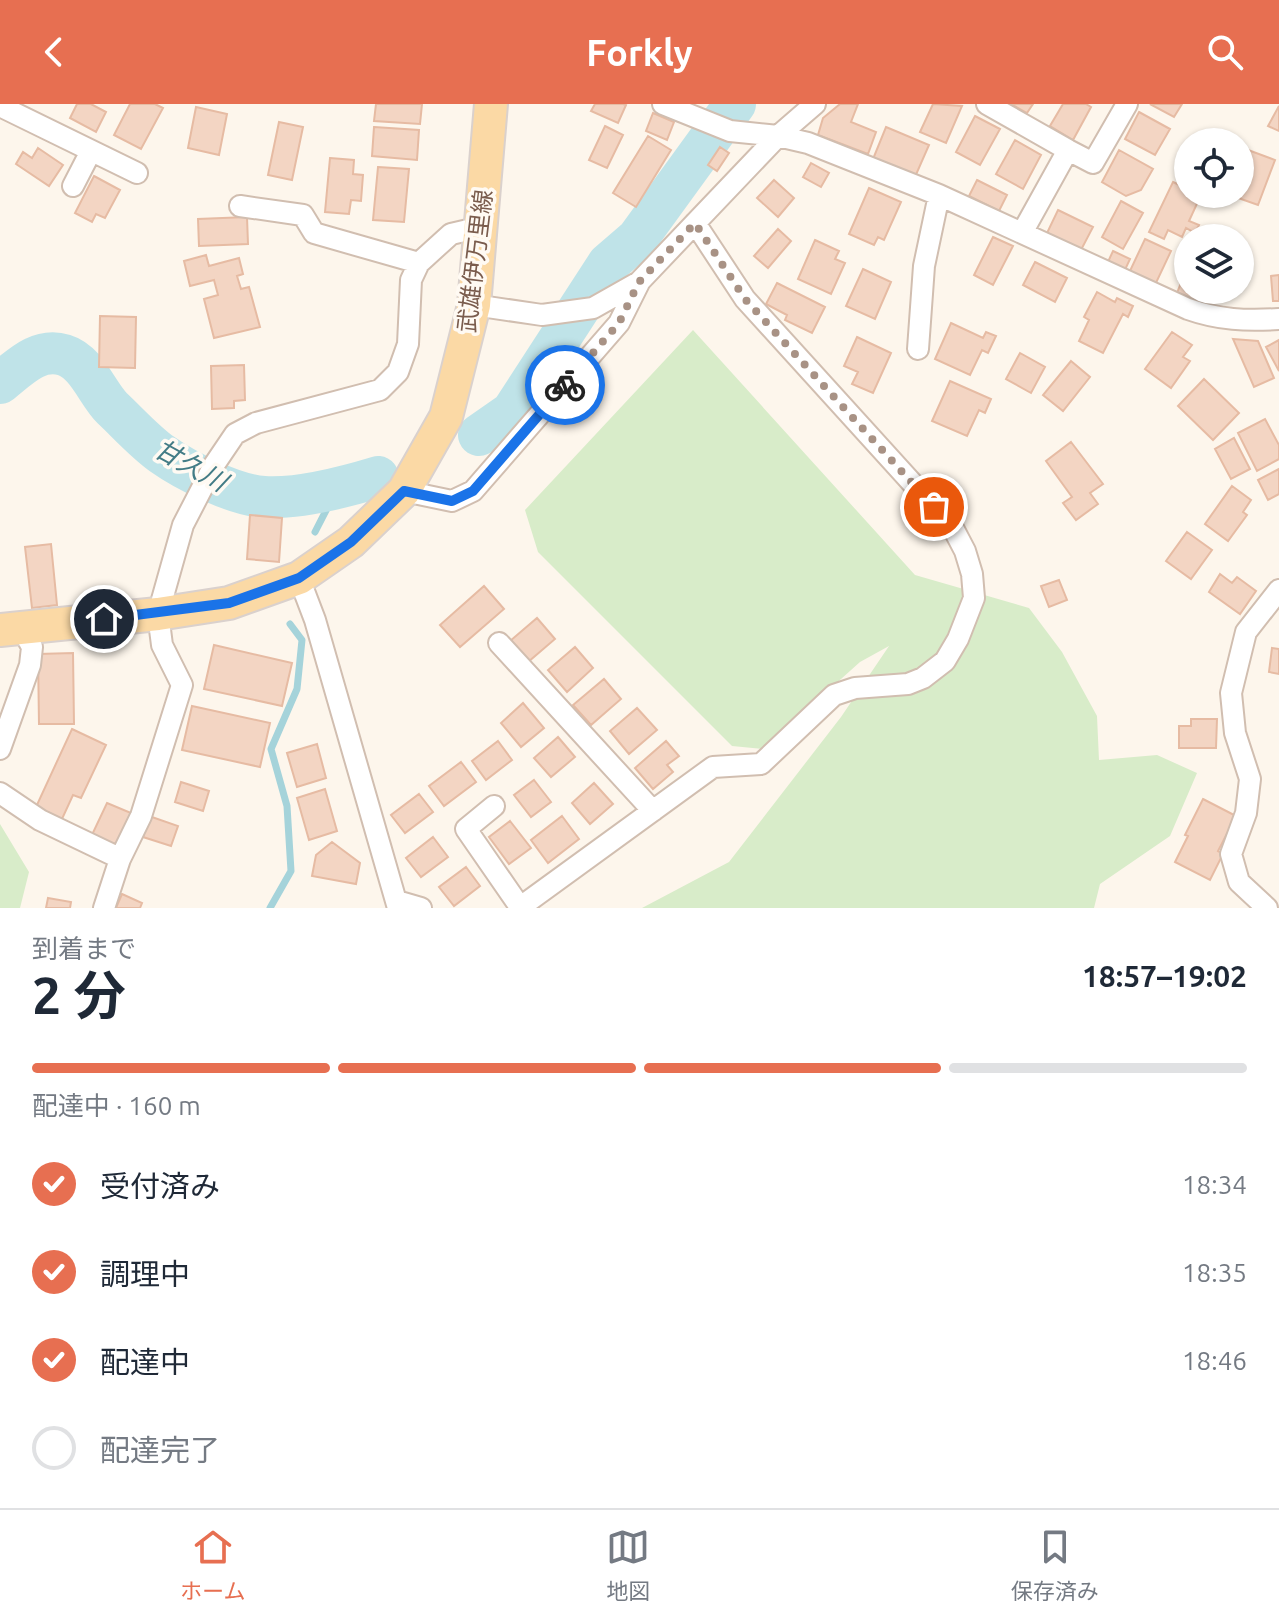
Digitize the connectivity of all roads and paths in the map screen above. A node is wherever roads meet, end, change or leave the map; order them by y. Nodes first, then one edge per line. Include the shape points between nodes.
1 (491, 104) edge
2 (663, 104) edge
3 (815, 104) edge
4 (987, 104) edge
5 (1127, 104) edge
6 (0, 106) edge
7 (778, 136) junction
8 (1068, 150) junction
9 (91, 151) junction
10 (137, 173) dead end
11 (73, 186) dead end
12 (939, 195) junction
13 (240, 206) dead end
14 (695, 223) junction
15 (481, 227) junction
16 (1022, 233) junction
17 (419, 263) junction
18 (639, 282) junction
19 (474, 305) junction
20 (1279, 319) edge
21 (918, 349) dead end
22 (404, 491) junction
23 (299, 578) junction
24 (1279, 590) edge
25 (158, 614) junction
26 (11, 629) edge
27 (499, 643) dead end
28 (0, 749) edge
29 (0, 793) edge
30 (494, 806) dead end
31 (653, 811) junction
32 (113, 855) dead end
33 (398, 904) edge
34 (520, 907) edge
35 (104, 908) edge
36 (421, 908) edge
37 (1267, 908) edge

1 - 15 main road, 武雄伊万里線
2 - 7 street via 730,131
3 - 7 street
4 - 8 street
5 - 8 street via 1093,163
6 - 9 street
7 - 12 street
7 - 14 street
8 - 16 street
9 - 10 street
9 - 11 street
12 - 16 street
12 - 21 street via 924,266
13 - 17 street via 303,215 314,233
14 - 18 street
14 - 31 street via 745,299 953,528 972,574 974,598 945,661 923,678 834,695 761,764 713,767
15 - 17 street via 451,234
15 - 19 main road, 武雄伊万里線
16 - 20 street via 1214,318
17 - 25 street via 411,280 408,344 398,372 380,390 256,423 235,434 183,525
18 - 19 street via 593,308 542,315
18 - 22 street via 619,323 473,491 452,501
19 - 22 main road, 武雄伊万里線 via 446,417
22 - 23 main road, 武雄伊万里線 via 351,542
23 - 25 main road, 武雄伊万里線 via 229,603
23 - 33 street
24 - 37 street via 1246,632 1231,693 1235,733 1250,779 1246,813 1231,854 1239,882
25 - 26 main road, 武雄伊万里線
25 - 35 street via 162,645 182,685 141,816
26 - 28 street via 32,647
27 - 31 street
29 - 32 street via 40,820
30 - 34 street via 466,829
31 - 34 street
33 - 36 street

